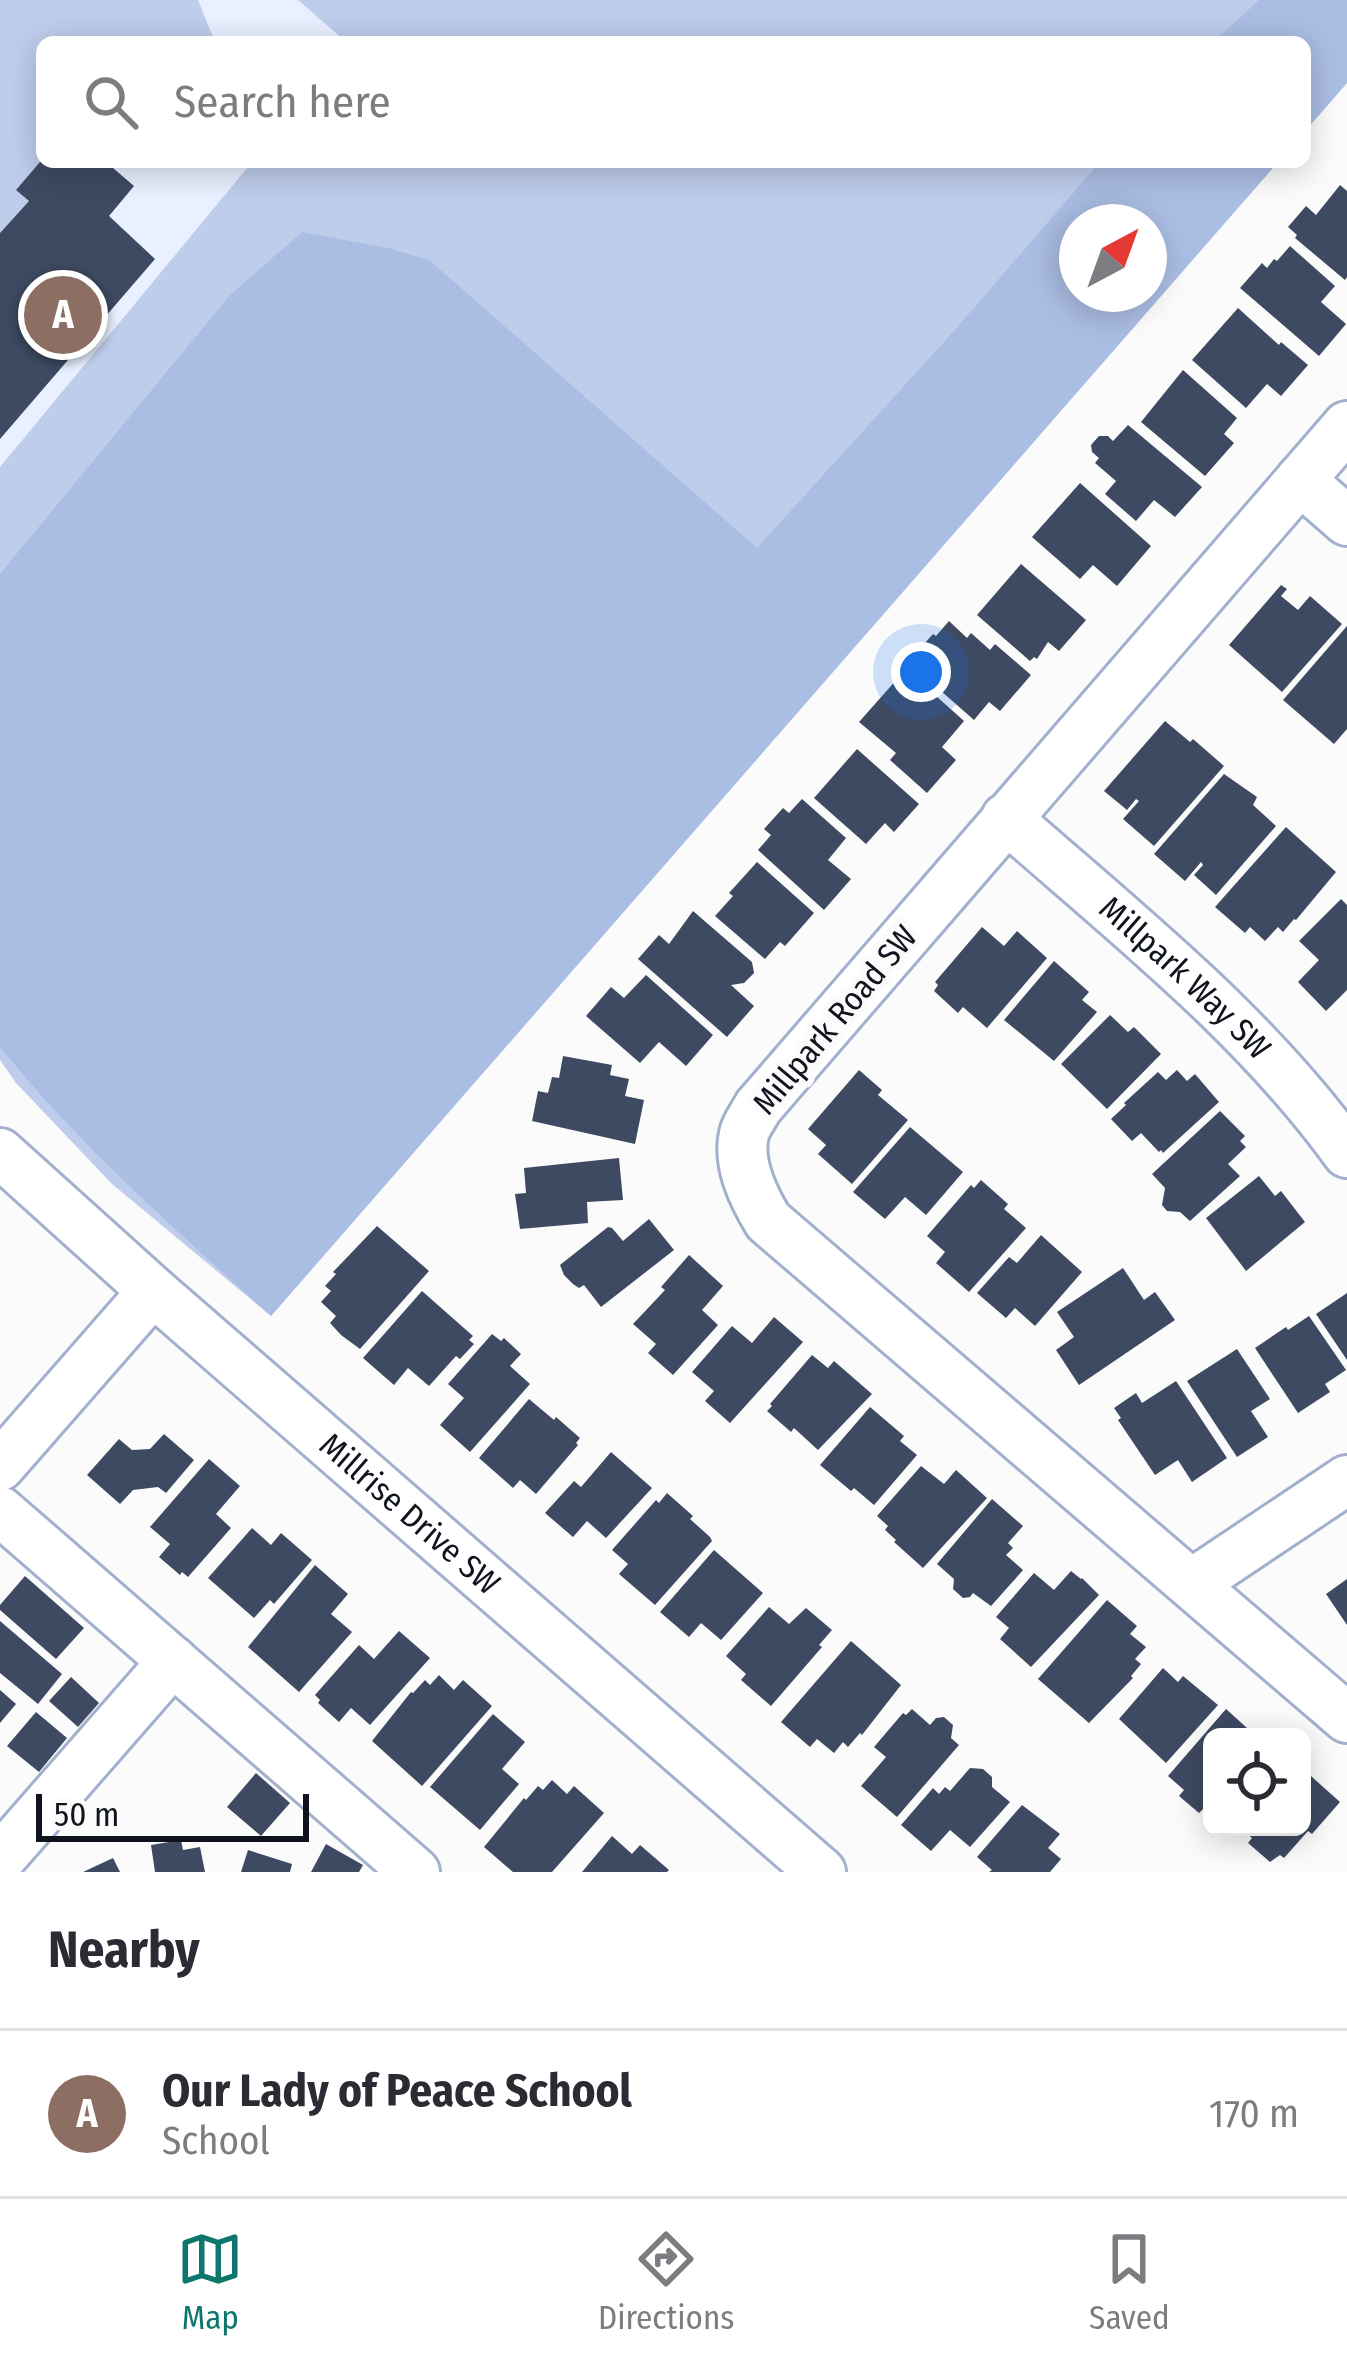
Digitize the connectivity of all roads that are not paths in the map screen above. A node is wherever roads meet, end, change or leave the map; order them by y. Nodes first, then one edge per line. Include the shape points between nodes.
1 (1347, 426) edge
2 (1300, 480) junction
3 (1347, 521) edge
4 (1006, 818) junction
5 (0, 1153) edge
6 (1347, 1153) edge
7 (153, 1291) junction
8 (0, 1466) edge
9 (1347, 1480) edge
10 (0, 1511) edge
11 (1193, 1583) junction
12 (173, 1661) junction
13 (1347, 1718) edge
14 (0, 1859) edge
15 (415, 1872) edge
16 (820, 1872) edge

1 - 2 street, Millpark Road SW
2 - 3 street
2 - 4 street, Millpark Road SW
4 - 6 street, Millpark Way SW via 1229,1015
4 - 11 street, Millpark Road SW via 758,1107 744,1132 751,1193 768,1221
5 - 7 street, Millrise Drive SW
7 - 8 street
7 - 16 street, Millrise Drive SW
9 - 11 street
10 - 12 street
11 - 13 street, Millpark Road SW
12 - 14 street
12 - 15 street

